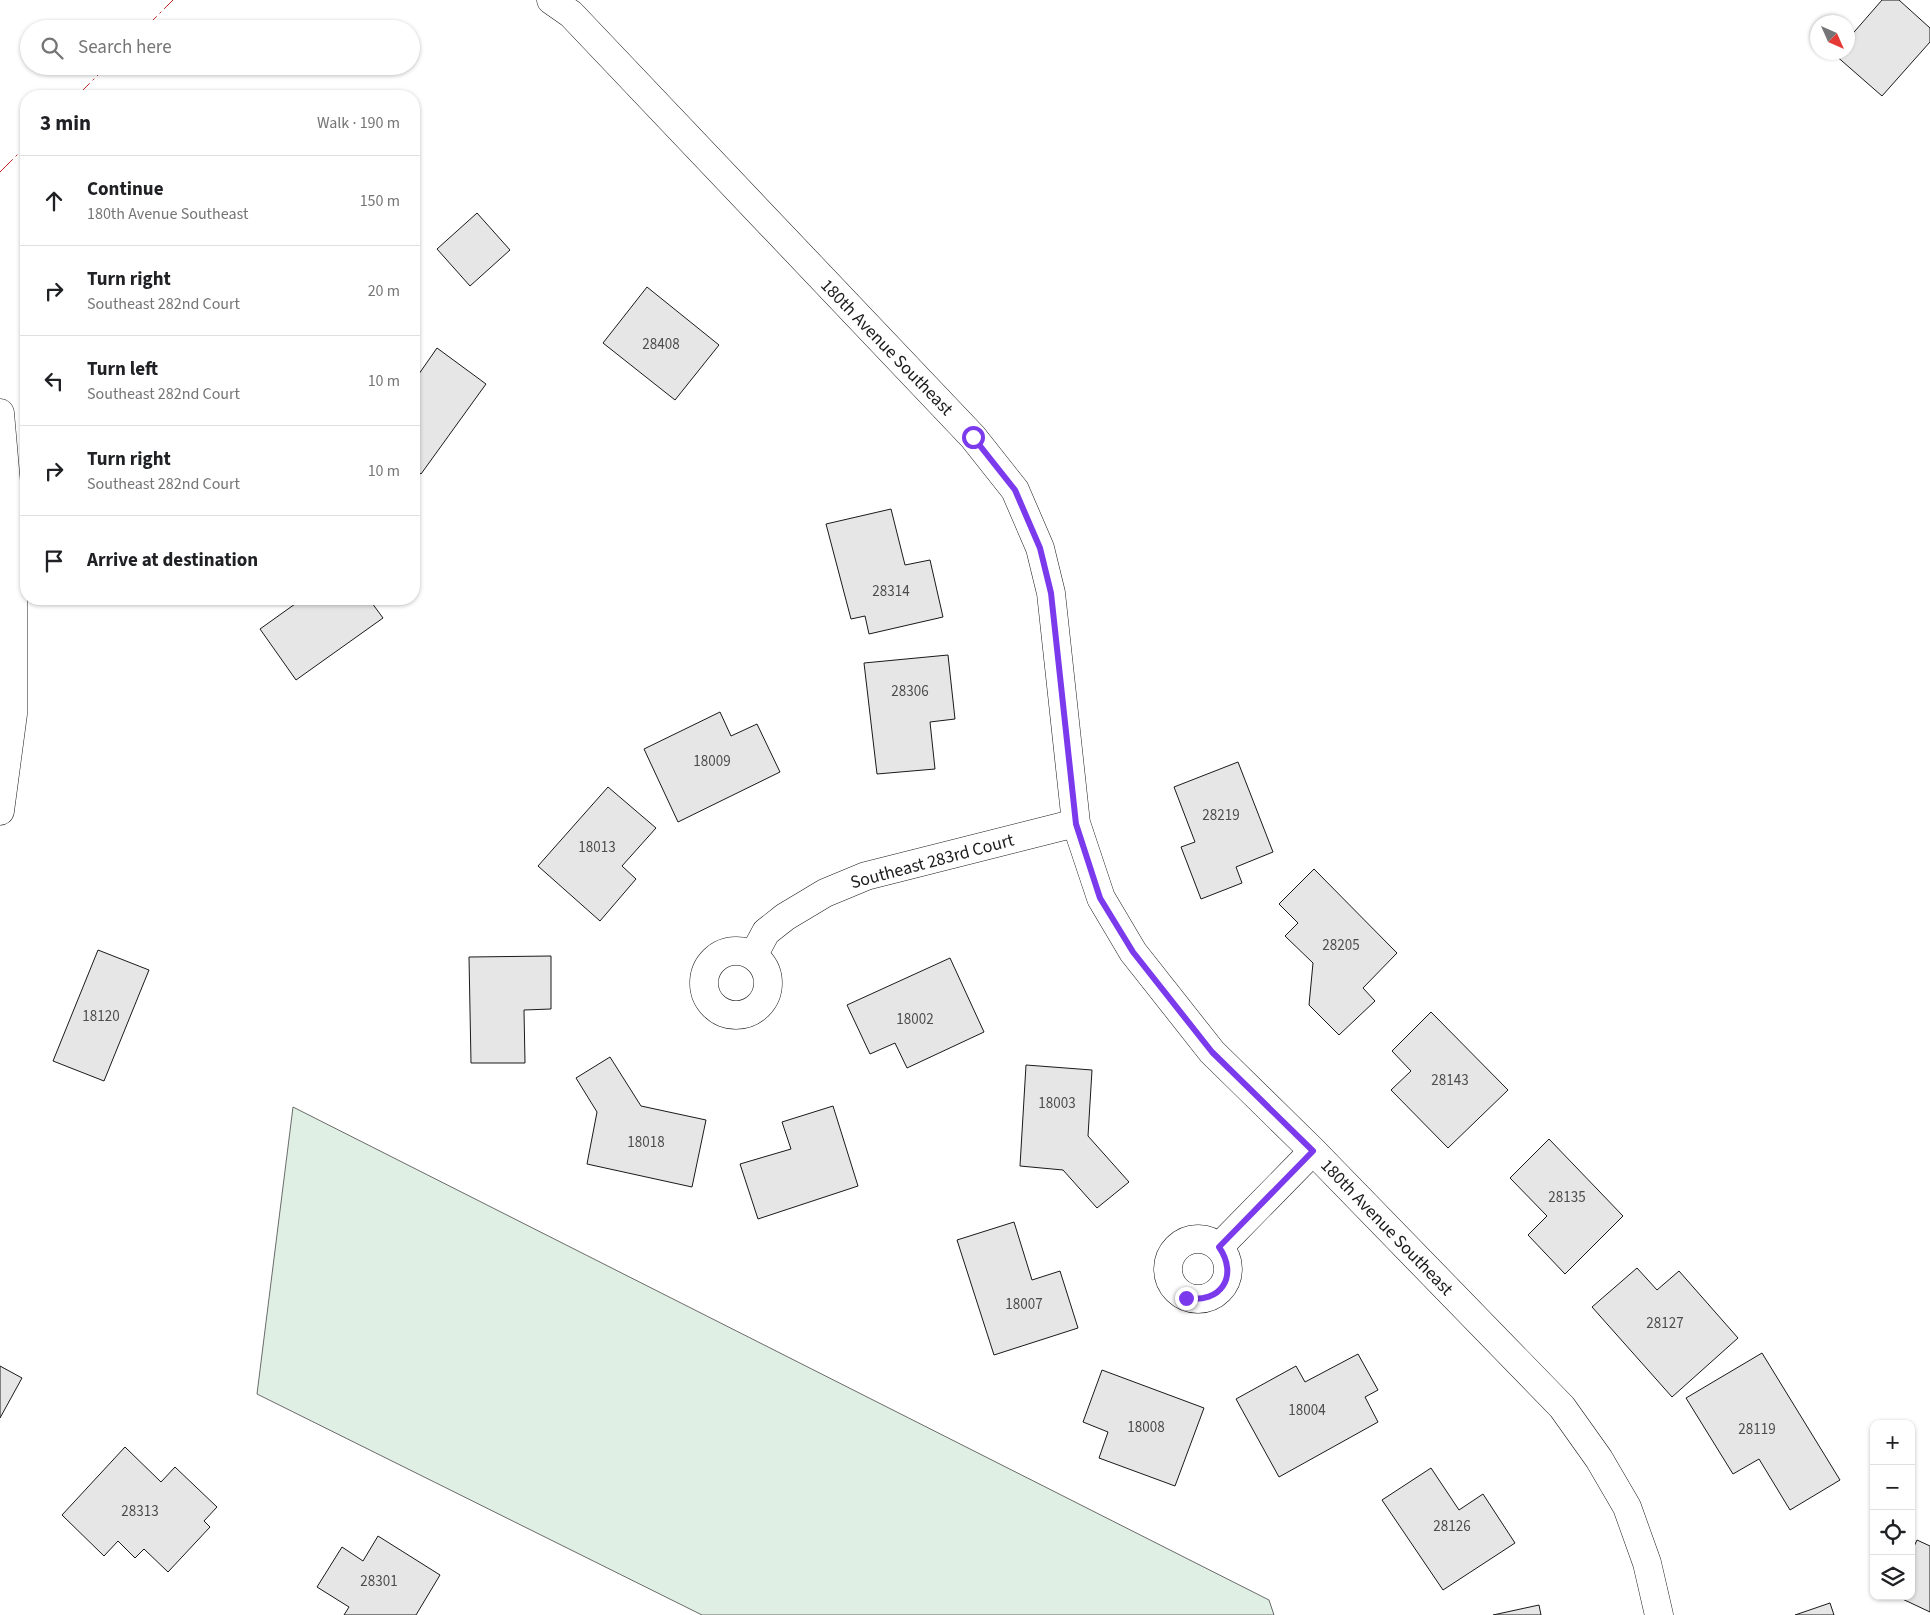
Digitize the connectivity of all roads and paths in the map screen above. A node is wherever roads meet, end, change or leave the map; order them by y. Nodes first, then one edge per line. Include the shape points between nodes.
1 (551, 0) edge
2 (0, 414) edge
3 (0, 810) edge
4 (1076, 824) junction
5 (753, 956) dead end
6 (1313, 1151) junction
7 (1219, 1247) dead end
8 (1659, 1615) edge

1 - 4 street, 180th Avenue Southeast via 571,14 973,437 1015,490 1040,548 1051,593
2 - 3 street via 14,560 13,714
4 - 5 street, Southeast 283rd Court via 866,876 825,893 784,917 766,932
4 - 6 street, 180th Avenue Southeast via 1100,898 1133,952 1212,1052
6 - 7 street
6 - 8 street, 180th Avenue Southeast via 1562,1407 1599,1459 1627,1507 1647,1563

